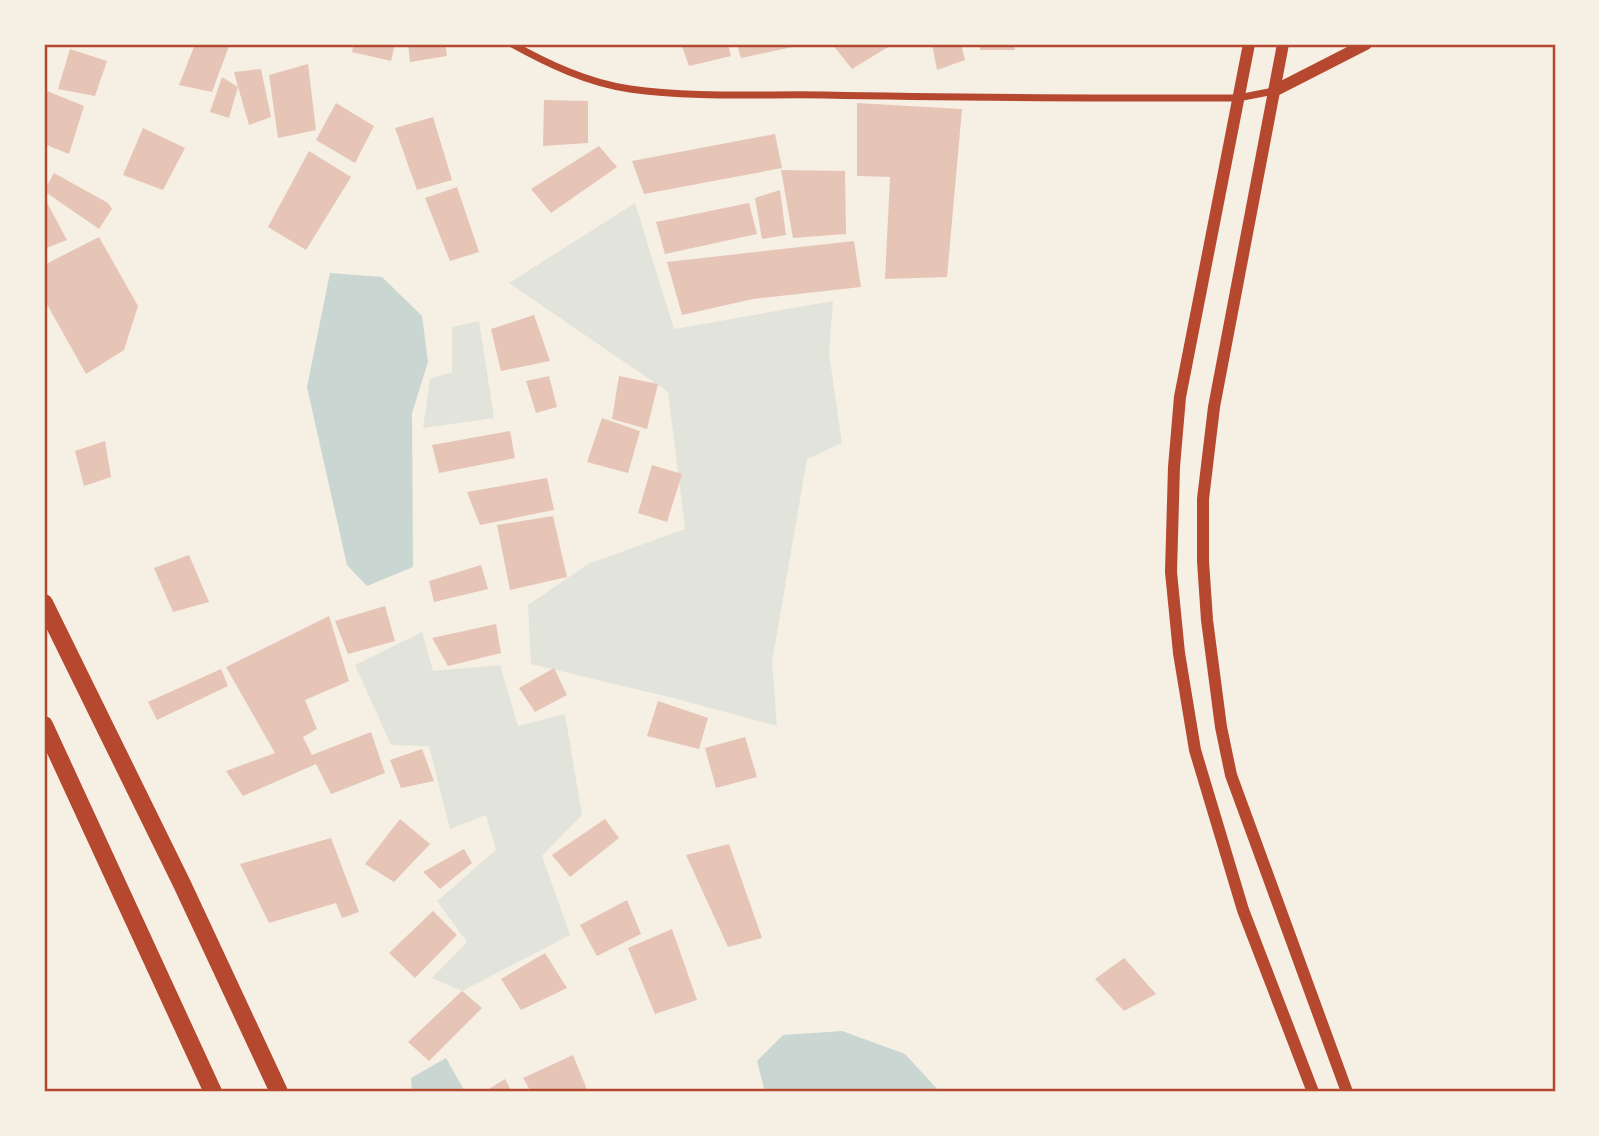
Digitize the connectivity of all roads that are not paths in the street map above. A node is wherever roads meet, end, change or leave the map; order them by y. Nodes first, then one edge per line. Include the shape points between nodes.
1 (512, 44) edge
2 (1249, 44) edge
3 (1283, 44) edge
4 (1366, 44) edge
5 (1274, 91) junction
6 (1238, 98) junction
7 (44, 603) edge
8 (44, 725) edge
9 (213, 1092) edge
10 (279, 1092) edge
11 (1313, 1092) edge
12 (1347, 1092) edge

1 - 6 street via 542,61 628,89 902,97
2 - 6 street
3 - 5 street
4 - 5 street
5 - 6 street
5 - 12 street via 1207,454 1203,548 1207,620 1231,775
6 - 11 street via 1180,397 1171,572 1195,750 1243,909
7 - 10 main road
8 - 9 main road

